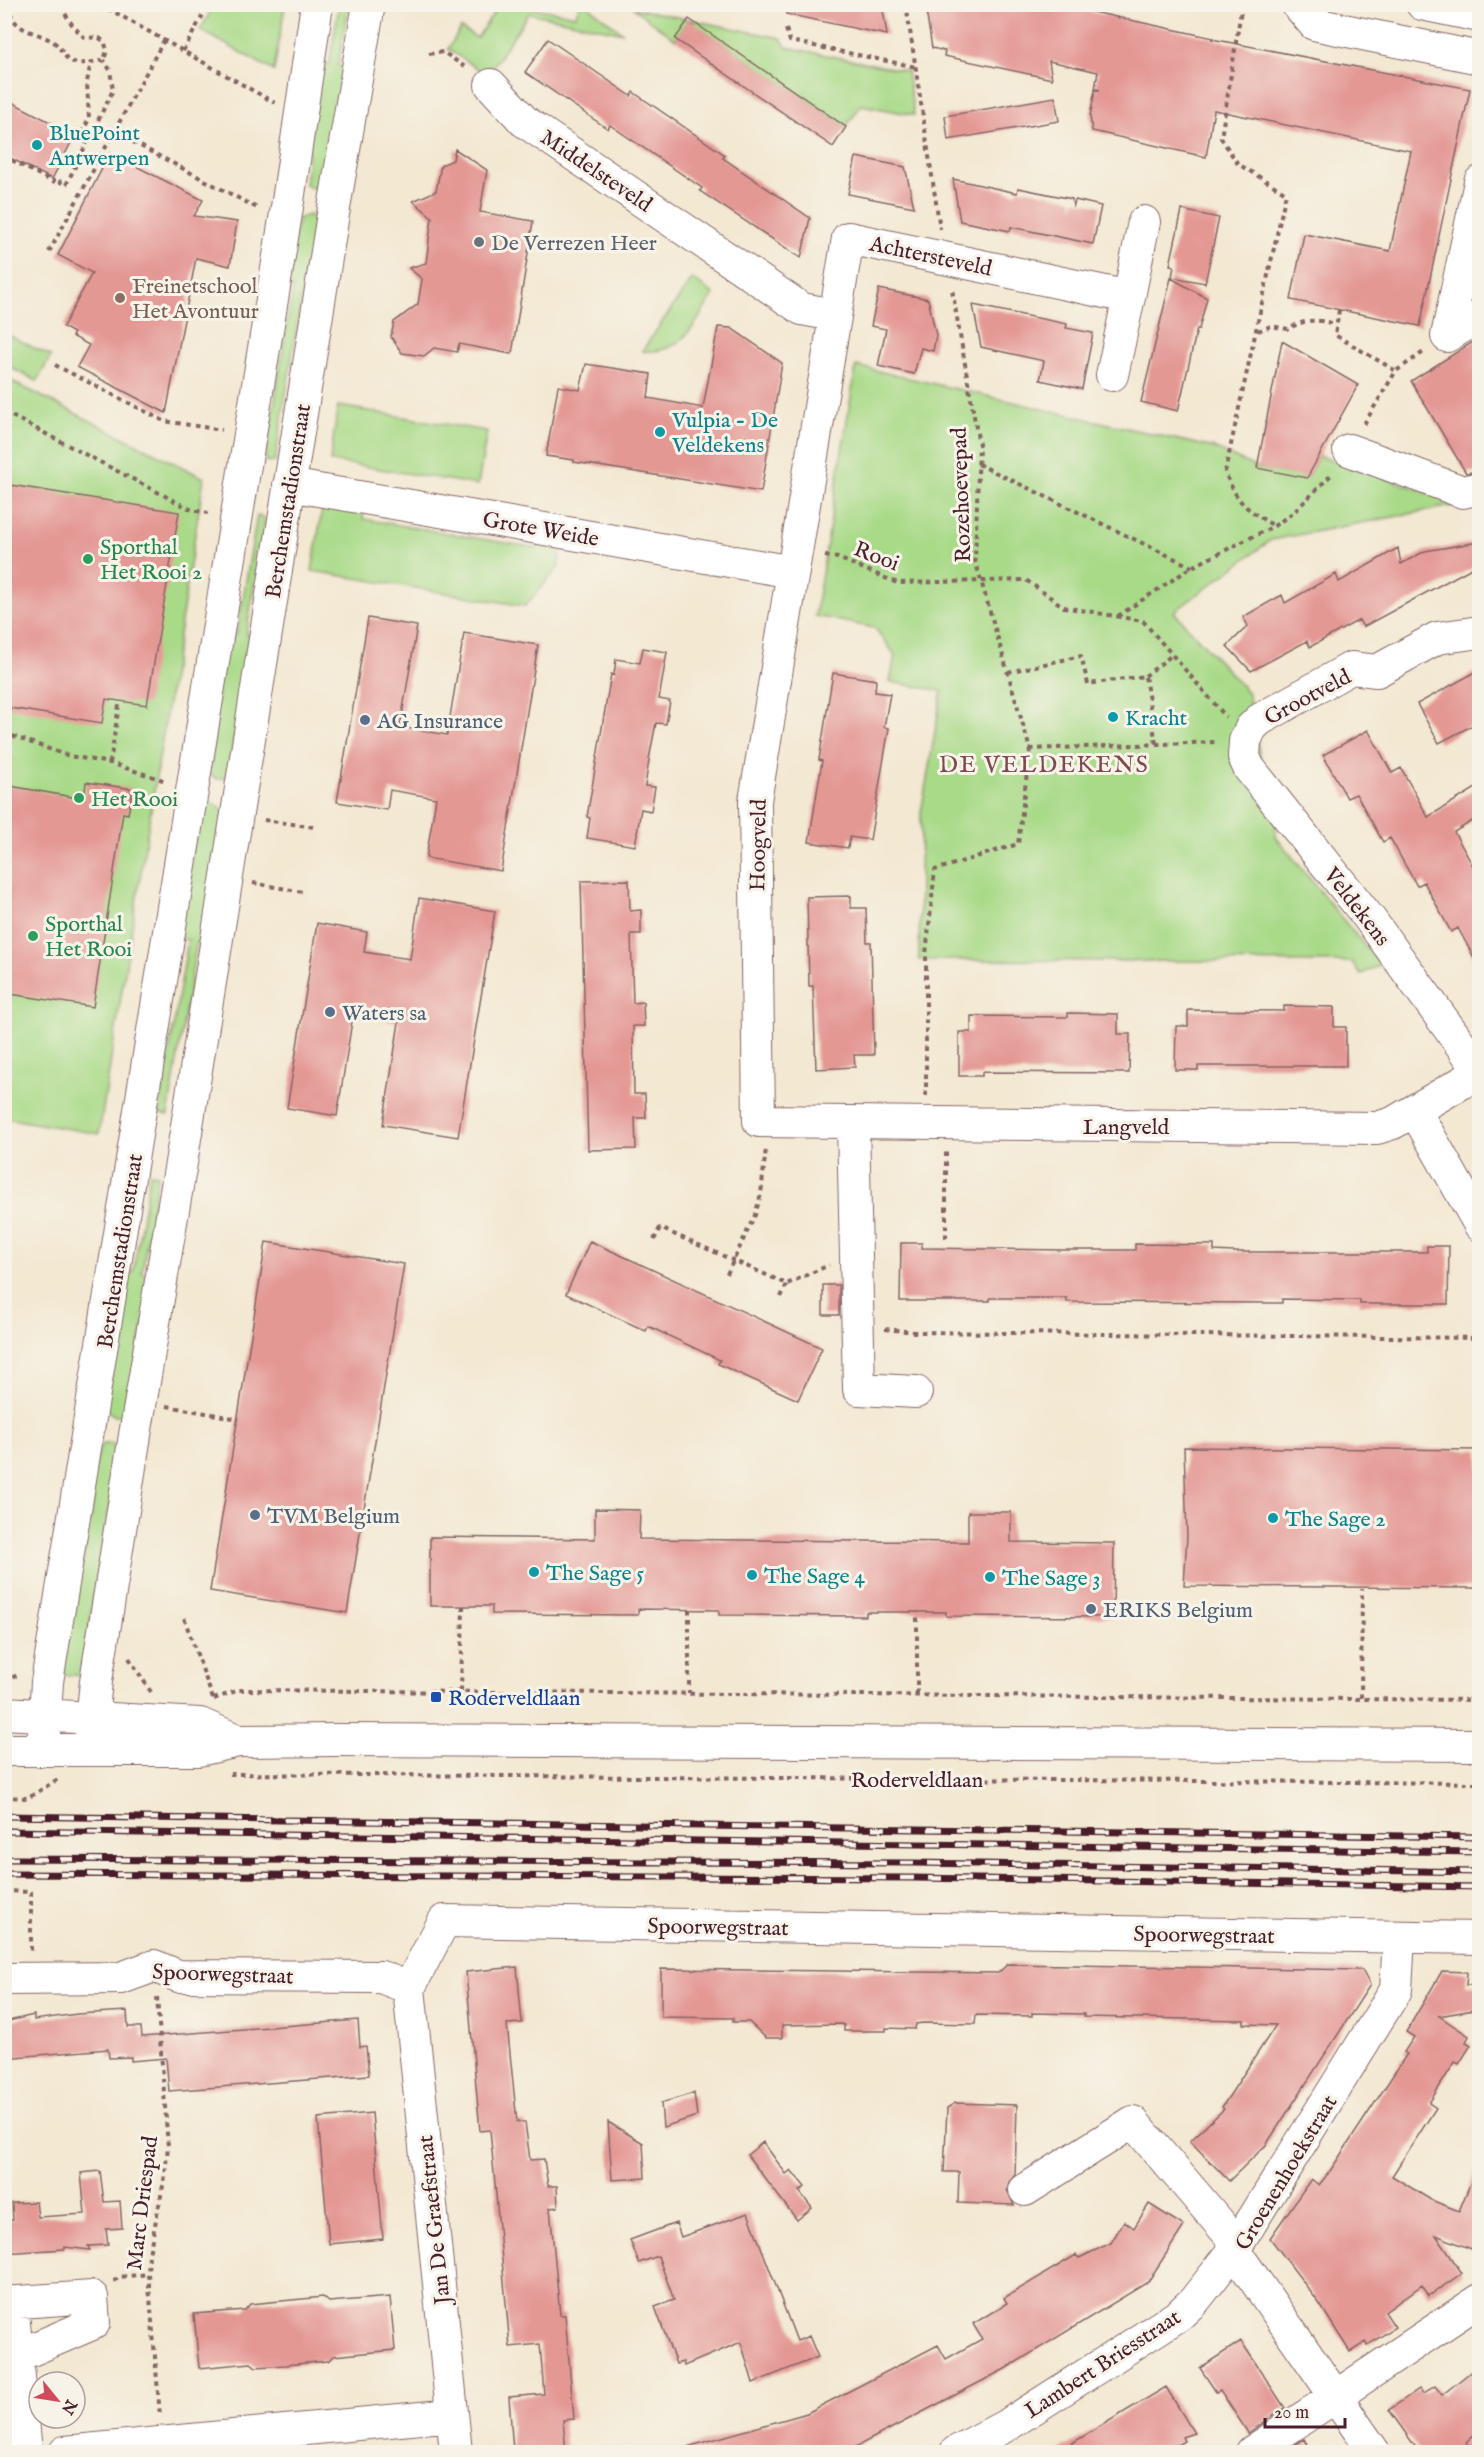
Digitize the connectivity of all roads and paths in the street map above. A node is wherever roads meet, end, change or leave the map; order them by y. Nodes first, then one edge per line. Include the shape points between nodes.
1 (8, 4) edge
2 (59, 4) edge
3 (100, 4) edge
4 (209, 4) edge
5 (317, 4) edge
6 (369, 4) edge
7 (906, 4) edge
8 (1242, 4) edge
9 (1297, 4) edge
10 (1422, 4) edge
11 (1479, 16) edge
12 (786, 29) dead end
13 (164, 40) junction
14 (183, 51) junction
15 (429, 54) dead end
16 (1479, 58) edge
17 (104, 60) junction
18 (91, 62) junction
19 (916, 67) junction
20 (491, 85) joint
21 (281, 107) dead end
22 (114, 132) junction
23 (88, 138) junction
24 (4, 156) edge
25 (1479, 182) edge
26 (276, 207) junction
27 (334, 208) junction
28 (1144, 222) dead end
29 (49, 252) dead end
30 (946, 259) junction
31 (1129, 297) junction
32 (1339, 310) dead end
33 (834, 315) junction
34 (1479, 316) edge
35 (1336, 324) junction
36 (1257, 331) junction
37 (1447, 336) junction
38 (55, 365) dead end
39 (1395, 371) junction
40 (1112, 375) dead end
41 (4, 412) edge
42 (229, 431) dead end
43 (1349, 450) junction
44 (978, 464) junction
45 (289, 484) junction
46 (1479, 488) edge
47 (235, 518) junction
48 (1274, 526) junction
49 (795, 561) junction
50 (1192, 567) junction
51 (982, 581) junction
52 (1117, 617) junction
53 (1479, 632) edge
54 (1172, 655) junction
55 (1008, 672) junction
56 (1145, 676) junction
57 (119, 705) dead end
58 (4, 733) edge
59 (1245, 739) junction
60 (1155, 744) junction
61 (1030, 748) junction
62 (110, 763) junction
63 (193, 787) junction
64 (248, 806) junction
65 (314, 827) dead end
66 (246, 882) dead end
67 (303, 892) dead end
68 (1479, 1071) edge
69 (1415, 1111) junction
70 (765, 1121) junction
71 (853, 1123) junction
72 (936, 1124) junction
73 (1479, 1226) edge
74 (946, 1238) dead end
75 (654, 1240) dead end
76 (734, 1261) junction
77 (857, 1263) junction
78 (727, 1274) dead end
79 (787, 1284) junction
80 (782, 1297) dead end
81 (858, 1326) junction
82 (1479, 1338) edge
83 (916, 1392) dead end
84 (161, 1405) dead end
85 (239, 1419) dead end
86 (90, 1428) junction
87 (135, 1435) junction
88 (1362, 1589) dead end
89 (463, 1606) dead end
90 (689, 1610) dead end
91 (917, 1612) dead end
92 (184, 1618) dead end
93 (125, 1650) dead end
94 (34, 1678) junction
95 (4, 1681) edge
96 (461, 1691) junction
97 (690, 1693) junction
98 (917, 1694) junction
99 (155, 1696) dead end
100 (1361, 1698) junction
101 (213, 1699) junction
102 (1479, 1700) edge
103 (202, 1703) dead end
104 (4, 1713) edge
105 (46, 1714) junction
106 (93, 1718) junction
107 (239, 1741) junction
108 (1479, 1745) edge
109 (4, 1750) edge
110 (44, 1750) junction
111 (88, 1750) junction
112 (67, 1774) dead end
113 (221, 1774) dead end
114 (1479, 1783) edge
115 (4, 1797) edge
116 (4, 1891) edge
117 (1399, 1937) junction
118 (1479, 1938) edge
119 (154, 1966) junction
120 (18, 1979) edge
121 (409, 1988) junction
122 (1025, 2190) dead end
123 (1236, 2247) junction
124 (1479, 2300) edge
125 (8, 2302) edge
126 (17, 2356) junction
127 (1336, 2396) junction
128 (452, 2415) junction
129 (163, 2444) junction
130 (26, 2452) edge
131 (65, 2452) edge
132 (456, 2452) edge
133 (956, 2452) edge
134 (1252, 2452) edge
135 (1374, 2452) edge

1 - 18 path via 22,29 52,41 71,61
2 - 17 path via 84,37 104,41
3 - 13 path
4 - 14 path
5 - 26 street, Berchemstadionstraat
6 - 27 street, Berchemstadionstraat
7 - 19 path, Rozehoevepad
8 - 36 path via 1221,138 1239,164 1286,193
9 - 16 street via 1314,24
10 - 11 street
12 - 19 path via 790,41
13 - 14 path
13 - 22 path
14 - 21 path
15 - 20 path via 443,52
17 - 18 path
17 - 23 path via 113,90
18 - 23 path via 87,82 90,115 81,134
19 - 30 path, Rozehoevepad via 942,241 956,250
20 - 33 street, Middelsteveld via 524,121 802,309
22 - 26 path
22 - 29 path
23 - 24 path via 66,185
25 - 37 street
26 - 27 street
26 - 47 street, Berchemstadionstraat
27 - 45 street, Berchemstadionstraat
28 - 31 street
30 - 31 street, Achtersteveld
30 - 33 street, Achtersteveld via 848,238
30 - 44 path, Rozehoevepad via 936,269 950,277 979,445
31 - 40 street
32 - 35 path
33 - 49 street, Achtersteveld
34 - 37 street
35 - 36 path via 1302,321 1288,329 1271,326
35 - 39 path via 1335,335
36 - 48 path via 1225,472 1235,496 1252,513
37 - 39 path
38 - 42 path via 164,421
39 - 43 path
41 - 47 path via 192,510
43 - 46 street via 1463,492
43 - 48 path via 1314,494
44 - 50 path
44 - 51 path, Rozehoevepad via 975,560
45 - 49 street, Grote Weide
45 - 64 street, Berchemstadionstraat
47 - 63 street, Berchemstadionstraat
48 - 50 path
49 - 51 path, Rooi via 838,558 897,583
49 - 70 street, Hoogveld via 755,801
50 - 52 path
51 - 52 path, Rozehoevepad via 1026,580 1064,607
51 - 55 path
52 - 54 path, Rozehoevepad via 1143,621
53 - 59 street, Grootveld via 1437,638 1377,671 1352,668 1259,720
54 - 56 path
54 - 59 path, Rozehoevepad
55 - 56 path via 1081,656 1088,684
55 - 61 path
56 - 60 path
57 - 62 path
58 - 62 path via 69,756
59 - 60 path
59 - 68 street, Veldekens via 1244,758 1249,768 1370,918
60 - 61 path
61 - 72 path via 1018,844 935,870 926,954
62 - 63 path
63 - 64 street
63 - 86 street, Berchemstadionstraat
64 - 65 path
64 - 87 street, Berchemstadionstraat
66 - 67 path
68 - 69 street, Langveld
69 - 72 street, Langveld via 1377,1128
69 - 73 street
70 - 71 street, Langveld
70 - 76 path via 761,1194
71 - 72 street, Langveld
71 - 77 street
72 - 74 path
75 - 76 path via 660,1228
76 - 78 path
76 - 79 path
77 - 79 path via 825,1265
77 - 81 street
79 - 80 path
81 - 82 path via 915,1332
81 - 83 street via 859,1389
84 - 85 path
86 - 87 street
86 - 94 street, Berchemstadionstraat
87 - 106 street, Berchemstadionstraat
88 - 100 path
89 - 96 path
90 - 97 path
91 - 98 path
92 - 101 path
93 - 99 path via 137,1674
94 - 95 path
94 - 105 street, Berchemstadionstraat
96 - 97 path
96 - 101 path via 239,1690
97 - 98 path
98 - 100 path
100 - 102 path
101 - 103 path
104 - 105 street, Roderveldlaan
105 - 106 street, Roderveldlaan
105 - 110 street, Berchemstadionstraat
106 - 107 street, Roderveldlaan via 200,1724
106 - 111 street, Berchemstadionstraat
107 - 108 street, Roderveldlaan
107 - 111 street, Roderveldlaan via 199,1750
109 - 110 street, Roderveldlaan
110 - 111 street, Roderveldlaan
112 - 115 path via 28,1798
113 - 114 path, Roderveldlaan
116 - 120 path via 31,1892
117 - 118 street, Spoorwegstraat
117 - 121 street, Spoorwegstraat via 444,1921
117 - 123 street, Groenenhoekstraat via 1396,1990
119 - 120 street, Spoorwegstraat via 121,1978
119 - 121 street, Spoorwegstraat via 177,1976 381,1977
119 - 129 path, Marc Driespad via 168,2147 148,2274
121 - 128 street, Jan De Graefstraat
122 - 123 street via 1133,2122
123 - 127 street, Groenenhoekstraat
123 - 133 street, Lambert Briesstraat via 1179,2315 1009,2424
124 - 127 street
125 - 126 street
125 - 126 street via 92,2297 94,2323
126 - 130 street
127 - 134 street
127 - 135 street, Groenenhoekstraat
128 - 129 street
128 - 132 street, Jan De Graefstraat
129 - 131 street

